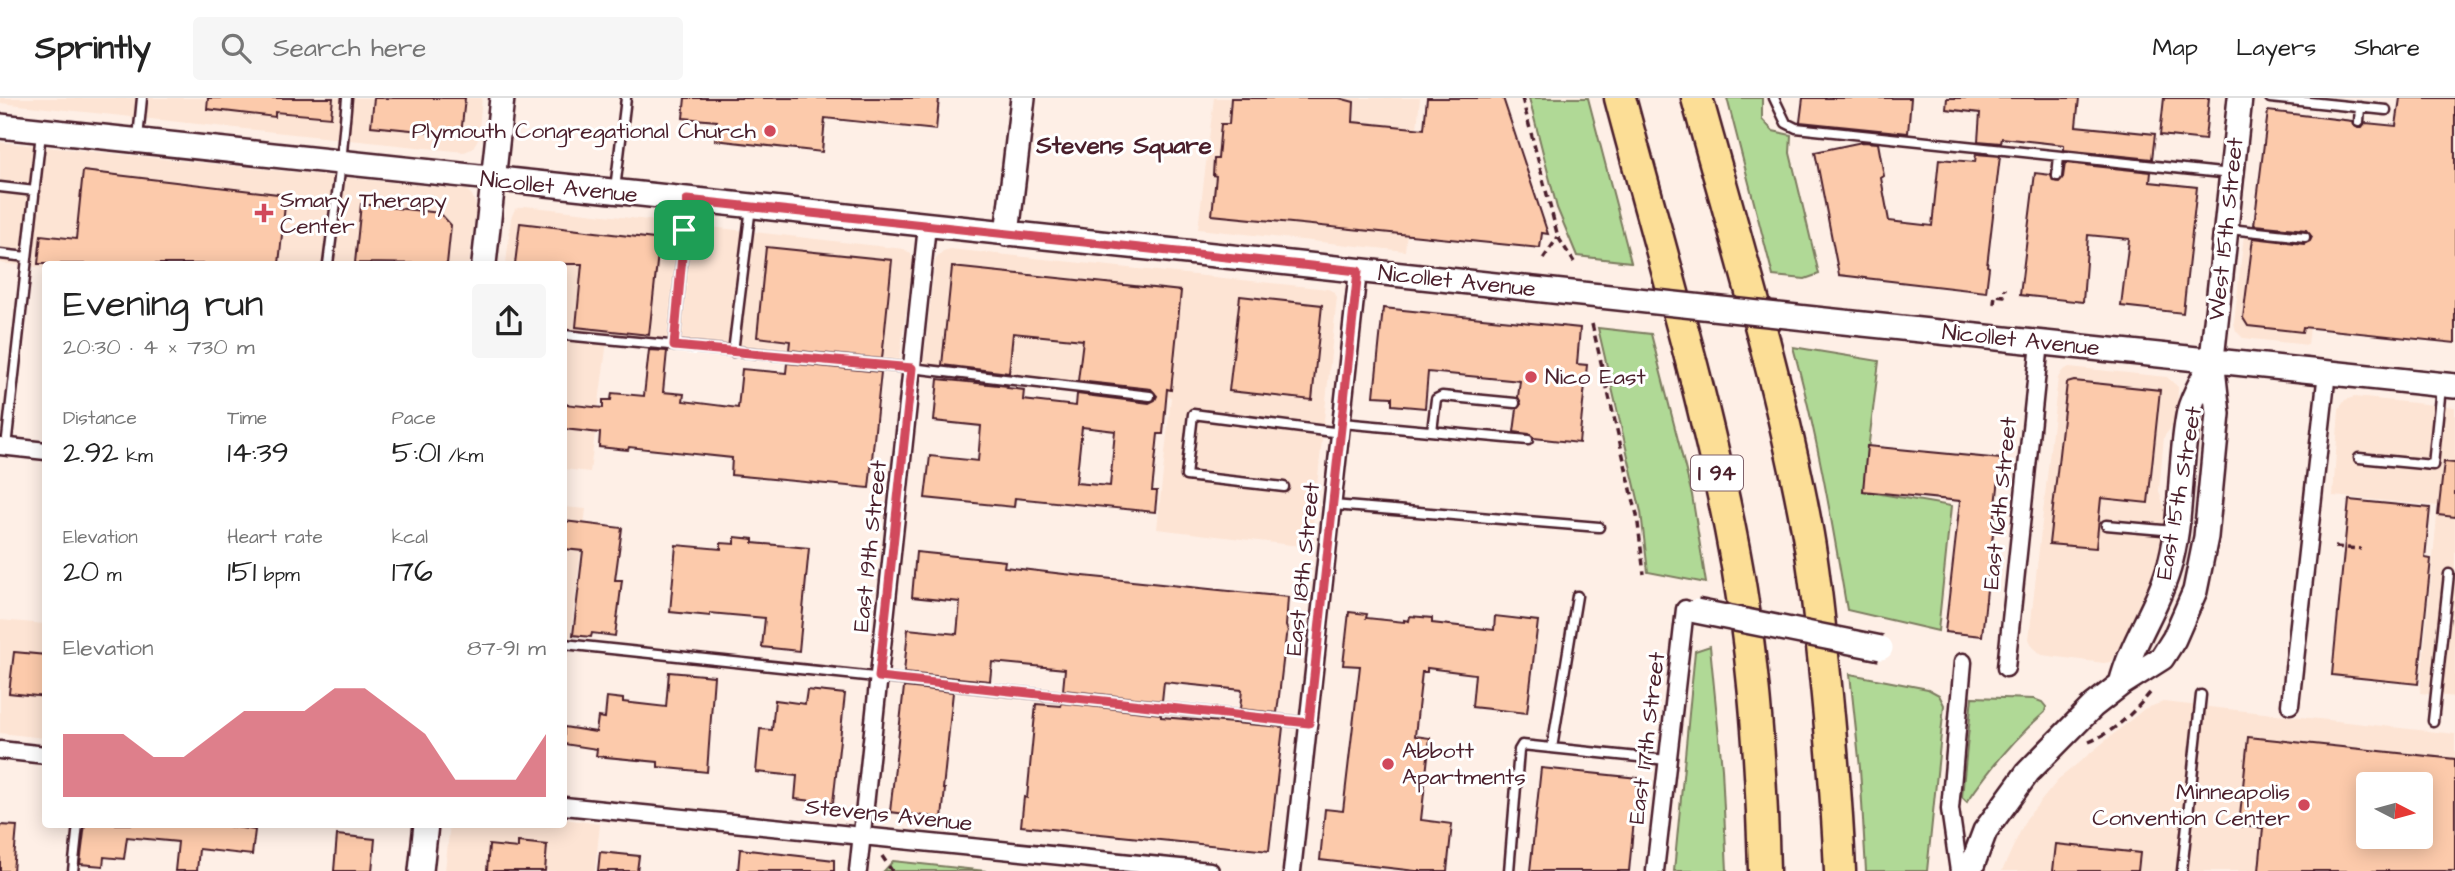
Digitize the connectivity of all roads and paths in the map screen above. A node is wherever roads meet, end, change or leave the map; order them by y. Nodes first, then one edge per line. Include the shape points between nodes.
1 (142, 98) edge
2 (347, 98) edge
3 (502, 98) edge
4 (626, 98) edge
5 (1023, 98) edge
6 (1522, 98) edge
7 (1620, 98) edge
8 (1697, 98) edge
9 (1774, 98) edge
10 (2240, 98) edge
11 (2270, 98) edge
12 (2360, 107) junction
13 (2386, 110) dead end
14 (2359, 122) dead end
15 (0, 126) edge
16 (42, 131) junction
17 (137, 141) junction
18 (2059, 156) junction
19 (341, 163) junction
20 (2232, 174) junction
21 (2057, 176) dead end
22 (493, 180) junction
23 (0, 187) edge
24 (35, 191) junction
25 (615, 193) junction
26 (687, 200) junction
27 (751, 207) junction
28 (927, 226) junction
29 (2226, 229) junction
30 (1007, 234) junction
31 (1558, 237) junction
32 (2305, 237) dead end
33 (0, 254) edge
34 (27, 257) junction
35 (1543, 259) dead end
36 (328, 261) edge
37 (484, 261) edge
38 (1574, 262) dead end
39 (1358, 271) junction
40 (2005, 288) dead end
41 (1994, 304) dead end
42 (1592, 324) dead end
43 (567, 335) edge
44 (2039, 343) junction
45 (674, 346) junction
46 (733, 352) junction
47 (2212, 359) junction
48 (912, 368) junction
49 (2327, 372) junction
50 (2448, 385) edge
51 (1150, 396) dead end
52 (1515, 403) dead end
53 (1341, 428) junction
54 (1432, 431) junction
55 (1528, 440) dead end
56 (3, 446) edge
57 (42, 451) edge
58 (2359, 458) dead end
59 (1284, 487) dead end
60 (1333, 505) junction
61 (2106, 525) dead end
62 (1599, 527) dead end
63 (2177, 532) junction
64 (2335, 547) dead end
65 (2361, 549) dead end
66 (1644, 574) dead end
67 (2449, 574) dead end
68 (1577, 596) dead end
69 (1690, 610) joint
70 (567, 644) edge
71 (1881, 648) dead end
72 (1964, 662) dead end
73 (2006, 668) dead end
74 (879, 677) junction
75 (2121, 684) junction
76 (2201, 695) dead end
77 (2290, 705) dead end
78 (2433, 721) dead end
79 (1309, 723) junction
80 (1552, 748) junction
81 (0, 750) edge
82 (42, 755) edge
83 (1667, 760) junction
84 (567, 806) edge
85 (78, 828) edge
86 (426, 828) edge
87 (862, 835) junction
88 (881, 856) dead end
89 (1763, 866) edge
90 (73, 871) edge
91 (421, 871) edge
92 (858, 871) edge
93 (892, 871) edge
94 (1210, 871) edge
95 (1292, 871) edge
96 (1509, 871) edge
97 (1655, 871) edge
98 (1840, 871) edge
99 (1959, 871) edge
100 (1970, 871) edge
101 (2182, 871) edge

1 - 17 lane
2 - 19 lane
3 - 22 street
4 - 25 lane
5 - 30 street
6 - 31 path
7 - 89 highway, I 94 via 1730,529 1757,712
8 - 98 highway via 1743,264 1806,525 1831,733
9 - 18 lane via 1786,123 1796,128
10 - 20 street, West 15th Street
11 - 12 lane
12 - 13 lane
12 - 14 lane
15 - 16 street, Nicollet Avenue
16 - 17 street, Nicollet Avenue
16 - 24 lane
17 - 19 street, Nicollet Avenue
18 - 20 lane
18 - 21 lane
19 - 22 street, Nicollet Avenue
19 - 36 lane
20 - 29 street, West 15th Street
22 - 25 street, Nicollet Avenue
22 - 37 street
23 - 24 lane
24 - 34 lane
25 - 26 street, Nicollet Avenue
26 - 27 street, Nicollet Avenue
26 - 45 lane
27 - 28 street, Nicollet Avenue
27 - 46 lane
28 - 30 street, Nicollet Avenue
28 - 48 street, East 19th Street
29 - 32 lane
29 - 47 street, West 15th Street
30 - 39 street, Nicollet Avenue
31 - 35 path
31 - 38 path
33 - 34 lane
34 - 56 lane
39 - 44 street, Nicollet Avenue, bridge
39 - 53 street, East 18th Street
40 - 41 path via 2004,296 1995,295
42 - 66 path via 1637,515
43 - 45 lane
44 - 47 street, Nicollet Avenue
44 - 73 street, East 16th Street
45 - 46 lane
46 - 48 lane
47 - 49 street, Nicollet Avenue
47 - 63 street, East 15th Street via 2190,409
47 - 75 street, East 15th Street via 2218,414 2206,537 2195,591 2162,659
48 - 51 lane
48 - 74 street, East 19th Street
49 - 50 street, Nicollet Avenue
49 - 77 street
50 - 58 lane via 2433,465
52 - 54 lane via 1438,397
53 - 54 lane
53 - 59 lane via 1193,414 1186,477
53 - 60 street, East 18th Street
54 - 55 lane
56 - 57 street
60 - 62 lane
60 - 79 street, East 18th Street
61 - 63 lane
63 - 75 street, East 15th Street via 2162,593 2129,655
64 - 65 path
67 - 78 lane
68 - 80 lane
69 - 71 street, bridge
69 - 83 street, East 17th Street
70 - 74 lane
72 - 99 street via 1950,809
74 - 79 lane
74 - 87 street, East 19th Street
75 - 100 street, East 15th Street via 2028,772 1985,831
76 - 101 lane
79 - 95 street, East 18th Street
80 - 83 lane
80 - 96 lane via 1527,744 1519,750
81 - 82 street
83 - 97 street, East 17th Street
84 - 87 street, Stevens Avenue
85 - 90 lane
86 - 91 street
87 - 92 street, East 19th Street
87 - 94 street, Stevens Avenue
88 - 93 path

